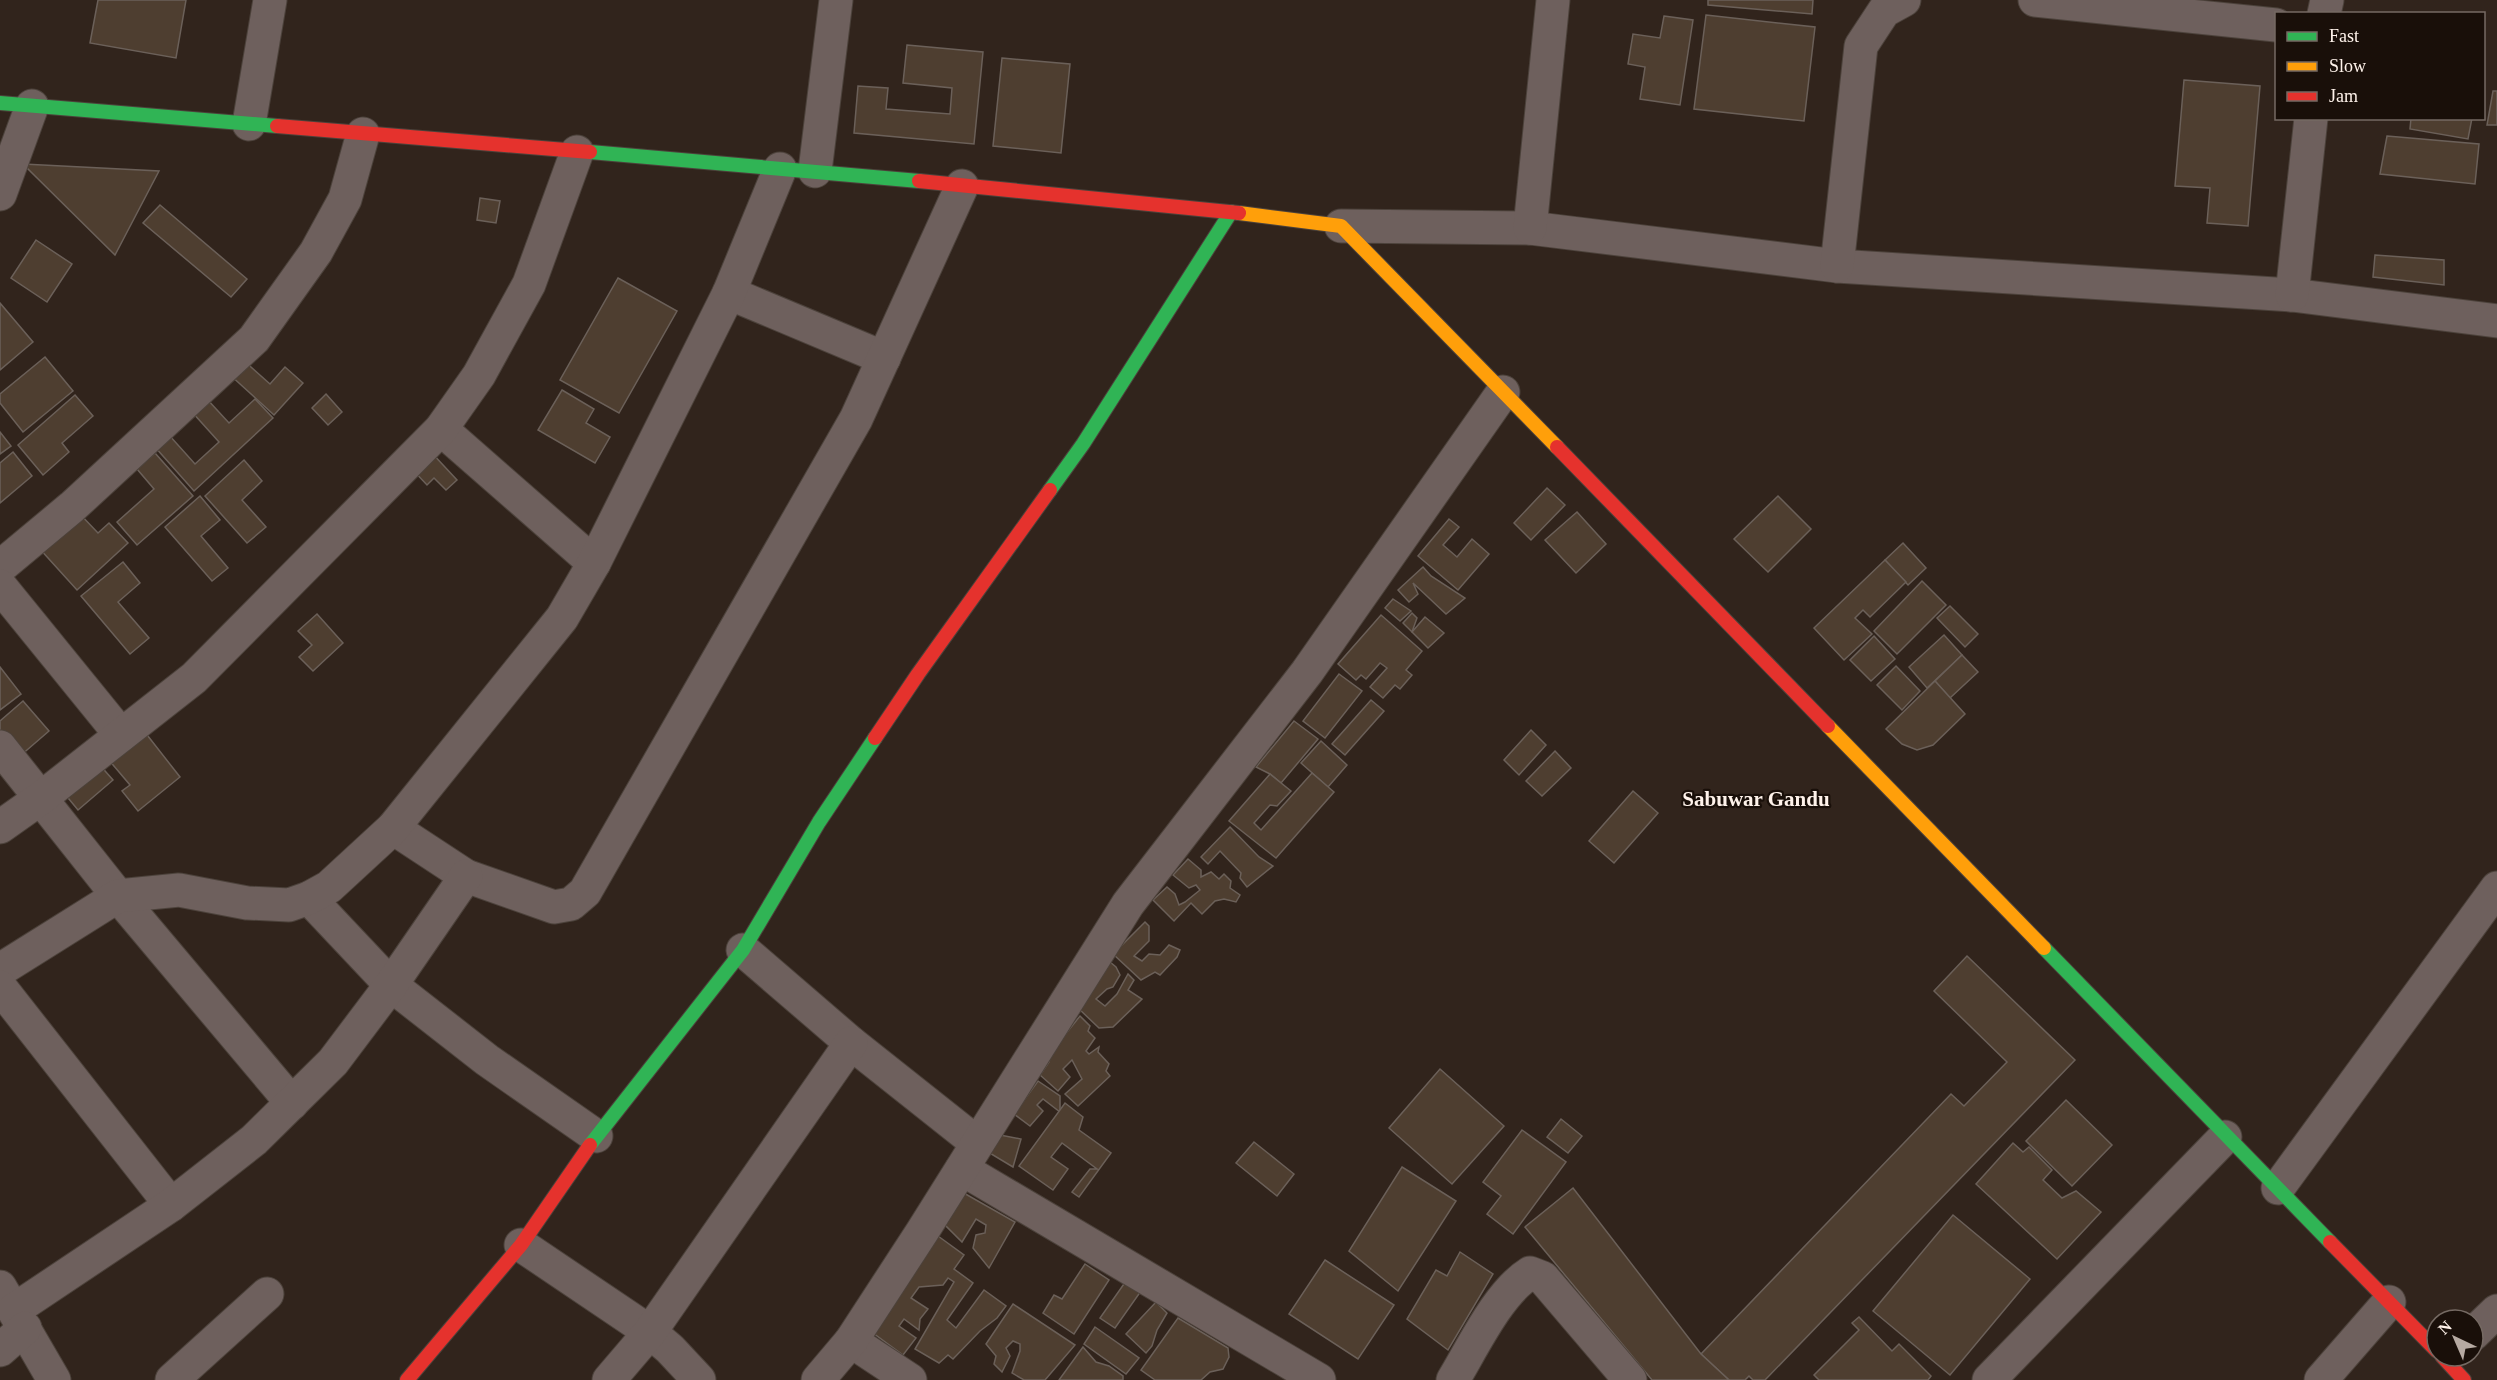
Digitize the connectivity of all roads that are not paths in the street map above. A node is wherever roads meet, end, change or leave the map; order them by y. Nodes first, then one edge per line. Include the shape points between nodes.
1 (270, 0) edge
2 (836, 0) edge
3 (1553, 0) edge
4 (1904, 0) edge
5 (2050, 1) edge
6 (2275, 24) edge
7 (0, 103) edge
8 (32, 106) junction
9 (2311, 120) edge
10 (249, 124) junction
11 (363, 134) junction
12 (577, 152) junction
13 (780, 168) junction
14 (815, 171) junction
15 (962, 186) junction
16 (0, 194) edge
17 (1231, 212) junction
18 (1341, 226) junction
19 (1530, 228) junction
20 (1837, 266) junction
21 (729, 293) junction
22 (2292, 296) junction
23 (2497, 321) edge
24 (884, 358) junction
25 (1503, 392) junction
26 (441, 429) junction
27 (594, 563) junction
28 (0, 567) edge
29 (0, 586) edge
30 (121, 735) junction
31 (0, 747) edge
32 (41, 798) junction
33 (0, 827) edge
34 (393, 828) junction
35 (466, 876) junction
36 (2497, 888) edge
37 (118, 896) junction
38 (309, 898) junction
39 (743, 950) junction
40 (0, 970) edge
41 (391, 985) junction
42 (0, 987) edge
43 (851, 1043) junction
44 (292, 1102) junction
45 (596, 1136) junction
46 (2225, 1137) junction
47 (969, 1156) junction
48 (2278, 1188) junction
49 (171, 1205) junction
50 (520, 1245) junction
51 (267, 1294) dead end
52 (2389, 1302) junction
53 (13, 1308) edge
54 (2497, 1311) edge
55 (2485, 1322) edge
56 (650, 1332) junction
57 (2425, 1338) edge
58 (851, 1341) junction
59 (0, 1350) edge
60 (54, 1380) edge
61 (172, 1380) edge
62 (407, 1380) edge
63 (609, 1380) edge
64 (699, 1380) edge
65 (818, 1380) edge
66 (910, 1380) edge
67 (1319, 1380) edge
68 (1453, 1380) edge
69 (1630, 1380) edge
70 (1989, 1380) edge
71 (2321, 1380) edge

1 - 10 street
2 - 14 street
3 - 19 street
4 - 20 street via 1884,11 1861,46
5 - 6 street
7 - 8 street
8 - 10 street
8 - 16 street
9 - 22 street
10 - 11 street
11 - 12 street
11 - 28 street via 345,199 316,252 254,339 72,507
12 - 13 street
12 - 26 street via 529,284 479,375
13 - 14 street
13 - 21 street
14 - 15 street
15 - 17 street
15 - 24 street
17 - 18 street
17 - 39 street via 1083,444 918,674 819,822
18 - 19 street
18 - 25 street
19 - 20 street
20 - 22 street
21 - 24 street
21 - 27 street
22 - 23 street
24 - 35 street via 856,418 585,892 571,904 554,907
25 - 46 street
25 - 47 street via 1307,672 1128,904
26 - 27 street
26 - 30 street via 194,678
27 - 34 street via 562,618
29 - 30 street
30 - 32 street
31 - 32 street
32 - 33 street
32 - 37 street
34 - 35 street
34 - 38 street via 329,887
35 - 41 street
36 - 48 street
37 - 38 street via 179,890 248,903 289,905
37 - 40 street
37 - 44 street
38 - 41 street
39 - 43 street
39 - 45 street
41 - 44 street via 333,1062
41 - 45 street via 487,1060
42 - 49 street
43 - 47 street
43 - 56 street
44 - 49 street via 254,1140
45 - 50 street
46 - 48 street
46 - 70 street
47 - 58 street
47 - 67 street
48 - 52 street
49 - 53 street
50 - 56 street
50 - 62 street
51 - 61 street
52 - 57 street
52 - 71 street
53 - 59 street
53 - 60 street
54 - 55 street
56 - 63 street
56 - 64 street
58 - 65 street
58 - 66 street
68 - 69 street via 1493,1313 1530,1273 1543,1278

